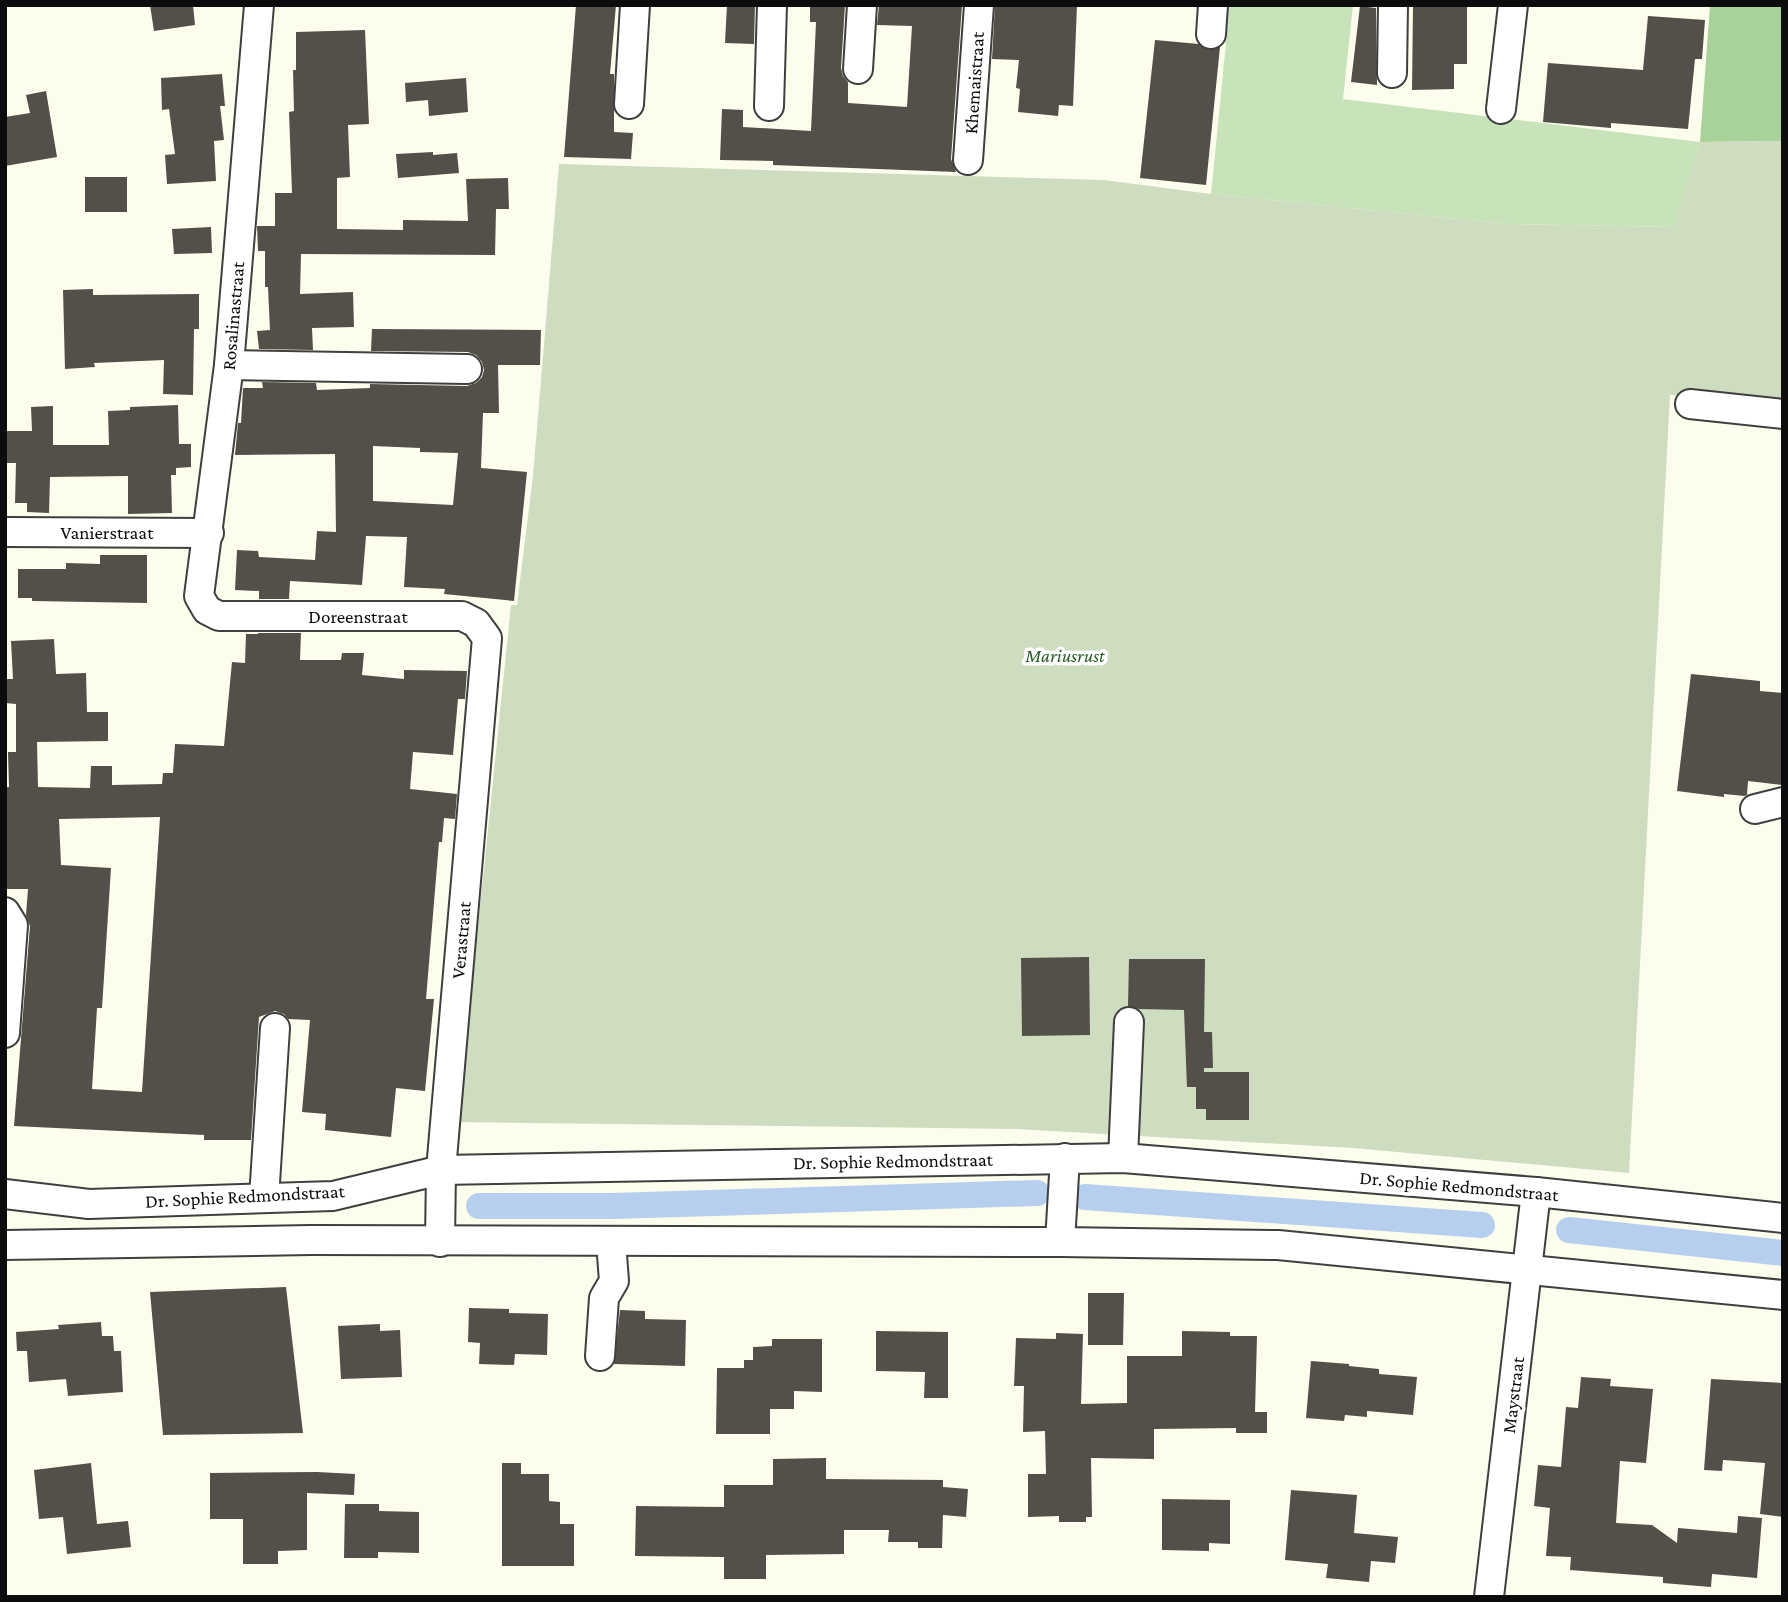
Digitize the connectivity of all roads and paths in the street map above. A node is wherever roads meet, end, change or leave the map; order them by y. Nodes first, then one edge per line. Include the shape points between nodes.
1 (258, 5) edge
2 (635, 5) edge
3 (772, 5) edge
4 (862, 5) edge
5 (979, 5) edge
6 (1213, 5) edge
7 (1393, 5) edge
8 (1513, 5) edge
9 (1211, 34) dead end
10 (858, 69) dead end
11 (1392, 73) dead end
12 (629, 104) dead end
13 (769, 106) dead end
14 (1501, 109) dead end
15 (968, 160) dead end
16 (229, 365) junction
17 (467, 369) dead end
18 (1690, 404) dead end
19 (1783, 414) edge
20 (5, 532) edge
21 (209, 533) junction
22 (219, 616) joint
23 (487, 638) joint
24 (1783, 802) edge
25 (1755, 809) dead end
26 (5, 912) edge
27 (1129, 1022) dead end
28 (275, 1028) dead end
29 (5, 1033) edge
30 (1065, 1158) junction
31 (1123, 1158) junction
32 (441, 1170) junction
33 (1536, 1192) junction
34 (5, 1194) edge
35 (264, 1198) junction
36 (1783, 1219) edge
37 (440, 1242) junction
38 (611, 1242) junction
39 (1060, 1242) junction
40 (5, 1245) edge
41 (1528, 1269) junction
42 (1783, 1294) edge
43 (600, 1356) dead end
44 (1489, 1597) edge

1 - 16 street, Rosalinastraat
2 - 12 street
3 - 13 street
4 - 10 street
5 - 15 street, Khemaistraat
6 - 9 street
7 - 11 street
8 - 14 street
16 - 17 street
16 - 21 street, Rosalinastraat
18 - 19 street
20 - 21 street, Vanierstraat
21 - 22 street, Rosalinastraat via 199,596 207,610
22 - 23 street, Doreenstraat via 462,616 476,622
23 - 32 street, Verastraat
24 - 25 street
26 - 29 street via 13,925
27 - 31 street
28 - 35 street
30 - 31 street, Dr. Sophie Redmondstraat
30 - 32 street, Dr. Sophie Redmondstraat
30 - 39 street
31 - 33 street, Dr. Sophie Redmondstraat
32 - 35 street, Dr. Sophie Redmondstraat via 333,1196
32 - 37 street, Verastraat
33 - 36 street, Dr. Sophie Redmondstraat
33 - 41 street, Maystraat
34 - 35 street, Dr. Sophie Redmondstraat via 89,1204
37 - 38 street
37 - 40 street
38 - 39 street
38 - 43 street via 614,1281 603,1303
39 - 41 street via 1278,1245
41 - 42 street
41 - 44 street, Maystraat

